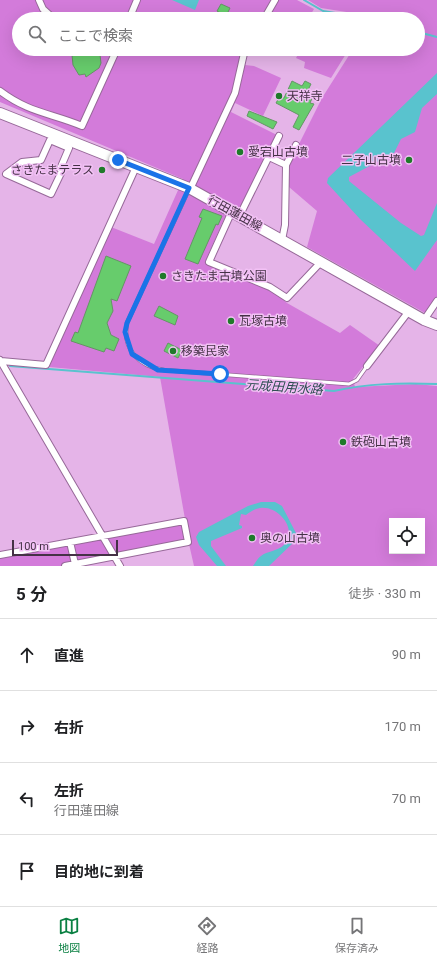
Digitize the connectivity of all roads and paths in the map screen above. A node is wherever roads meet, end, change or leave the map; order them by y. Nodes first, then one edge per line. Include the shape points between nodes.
1 (38, 0) edge
2 (138, 0) edge
3 (275, 0) edge
4 (46, 12) edge
5 (132, 12) edge
6 (268, 12) edge
7 (114, 56) edge
8 (243, 56) edge
9 (0, 91) edge
10 (0, 113) edge
11 (279, 136) dead end
12 (50, 140) joint
13 (296, 145) dead end
14 (269, 157) junction
15 (286, 165) junction
16 (136, 167) junction
17 (191, 187) junction
18 (236, 213) junction
19 (282, 240) junction
20 (321, 262) junction
21 (437, 301) edge
22 (409, 311) junction
23 (424, 320) junction
24 (437, 325) edge
25 (0, 361) edge
26 (367, 366) joint
27 (3, 368) edge
28 (102, 535) junction
29 (70, 542) junction
30 (0, 555) edge
31 (115, 557) junction
32 (74, 564) junction
33 (65, 566) edge
34 (120, 566) edge

1 - 4 street
2 - 5 street
3 - 6 street
7 - 9 street via 82,126 38,112 15,102
8 - 17 street via 235,93
10 - 16 main road, 行田蓮田線
11 - 14 street
12 - 12 street via 69,148 51,194 6,174 22,162 41,160
13 - 15 street
14 - 15 street
14 - 18 street
15 - 19 street via 286,225
16 - 17 main road, 行田蓮田線
16 - 25 street via 46,365
17 - 18 main road, 行田蓮田線
17 - 26 lane via 127,323 125,332 135,357 158,370 349,384 356,380
18 - 19 main road, 行田蓮田線
18 - 20 street via 209,262 270,287 288,298
19 - 20 main road, 行田蓮田線
20 - 22 main road, 行田蓮田線
21 - 23 street
22 - 23 main road, 行田蓮田線
22 - 26 street
23 - 24 main road, 行田蓮田線
25 - 27 street
27 - 28 street
28 - 29 street
28 - 31 street
28 - 31 street via 184,521 188,542
29 - 30 street
29 - 32 street
31 - 32 street
31 - 34 street
32 - 33 street

